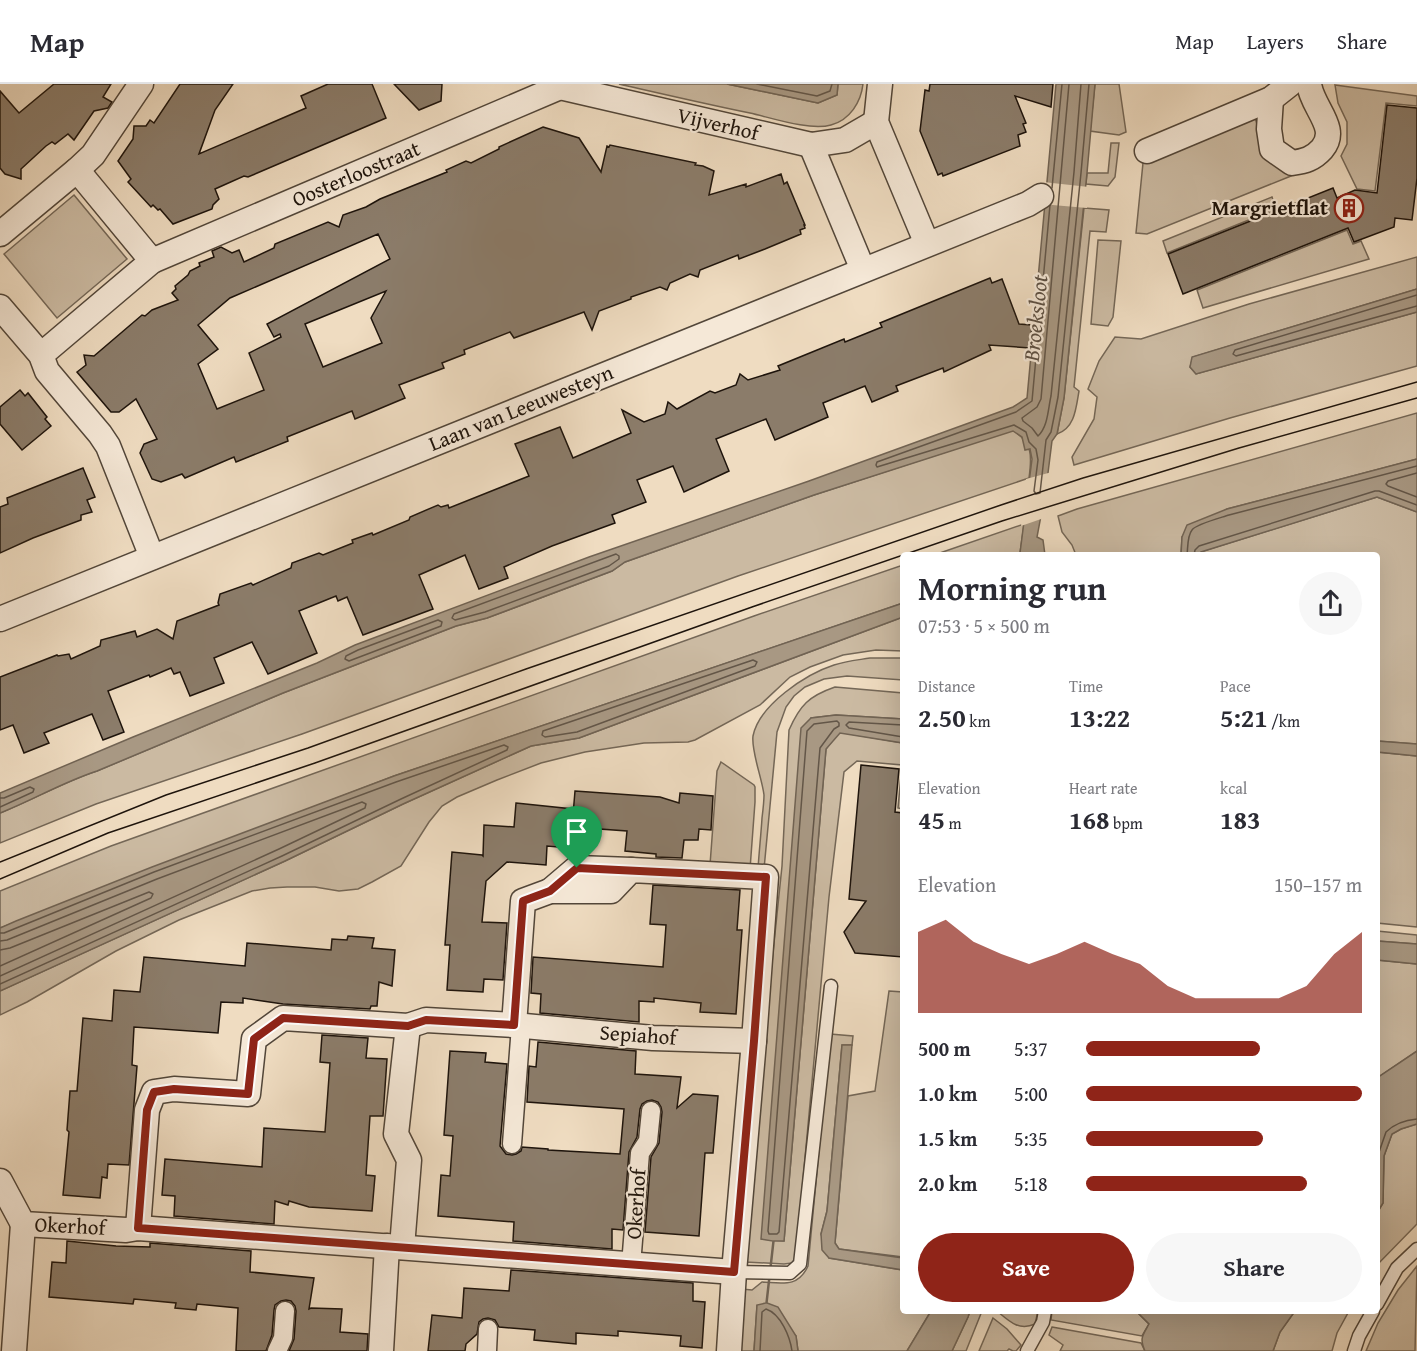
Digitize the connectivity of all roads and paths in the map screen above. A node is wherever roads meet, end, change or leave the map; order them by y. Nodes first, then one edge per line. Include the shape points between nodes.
1 (141, 84) edge
2 (880, 84) edge
3 (1290, 84) edge
4 (1309, 84) edge
5 (560, 86) edge
6 (1271, 99) junction
7 (876, 122) junction
8 (811, 145) junction
9 (1146, 151) dead end
10 (77, 170) junction
11 (1041, 196) dead end
12 (0, 234) edge
13 (927, 244) junction
14 (152, 261) junction
15 (863, 270) junction
16 (0, 307) edge
17 (40, 355) junction
18 (152, 557) junction
19 (0, 619) edge
20 (831, 986) dead end
21 (408, 1026) junction
22 (517, 1026) junction
23 (754, 1041) junction
24 (651, 1111) dead end
25 (512, 1144) dead end
26 (0, 1180) edge
27 (23, 1224) junction
28 (138, 1228) junction
29 (395, 1246) junction
30 (1417, 1249) edge
31 (631, 1265) junction
32 (734, 1272) junction
33 (1380, 1299) edge
34 (285, 1311) dead end
35 (1045, 1314) edge
36 (1371, 1314) edge
37 (488, 1329) dead end
38 (14, 1351) edge
39 (276, 1351) edge
40 (381, 1351) edge
41 (487, 1351) edge
42 (729, 1351) edge
43 (1027, 1351) edge
44 (1354, 1351) edge

1 - 10 street via 93,155
2 - 7 street
3 - 6 street
4 - 6 street via 1329,130 1326,143 1306,161 1292,163 1272,149
5 - 8 street, Vijverhof
5 - 14 street, Oosterloostraat
6 - 9 street
7 - 8 street, Vijverhof via 845,140
7 - 13 street
8 - 15 street
10 - 12 street
10 - 14 street
11 - 13 street, Laan van Leeuwesteyn
13 - 15 street, Laan van Leeuwesteyn
14 - 17 street, Oosterloostraat
15 - 18 street, Laan van Leeuwesteyn
16 - 17 street
17 - 18 street via 47,371 108,446
18 - 19 street, Laan van Leeuwesteyn
20 - 32 lane via 800,1264 790,1273
21 - 22 street, Sepiahof via 426,1020
21 - 28 street, Sepiahof via 283,1018 254,1039 248,1094 174,1089 154,1092 147,1110
21 - 29 street via 396,1134 409,1160
22 - 23 street, Sepiahof via 653,1038
22 - 23 street via 523,901 550,891 611,891 631,870 766,877
22 - 25 street
23 - 32 street
24 - 31 street, Okerhof via 648,1141 639,1153
26 - 27 street, Okerhof
27 - 28 street, Okerhof
27 - 38 street
28 - 29 street, Okerhof
29 - 31 street, Okerhof
29 - 40 street
30 - 33 lane via 1397,1268
31 - 32 street, Okerhof
32 - 42 street
34 - 39 street via 283,1338
35 - 43 lane
36 - 44 lane
37 - 41 street

